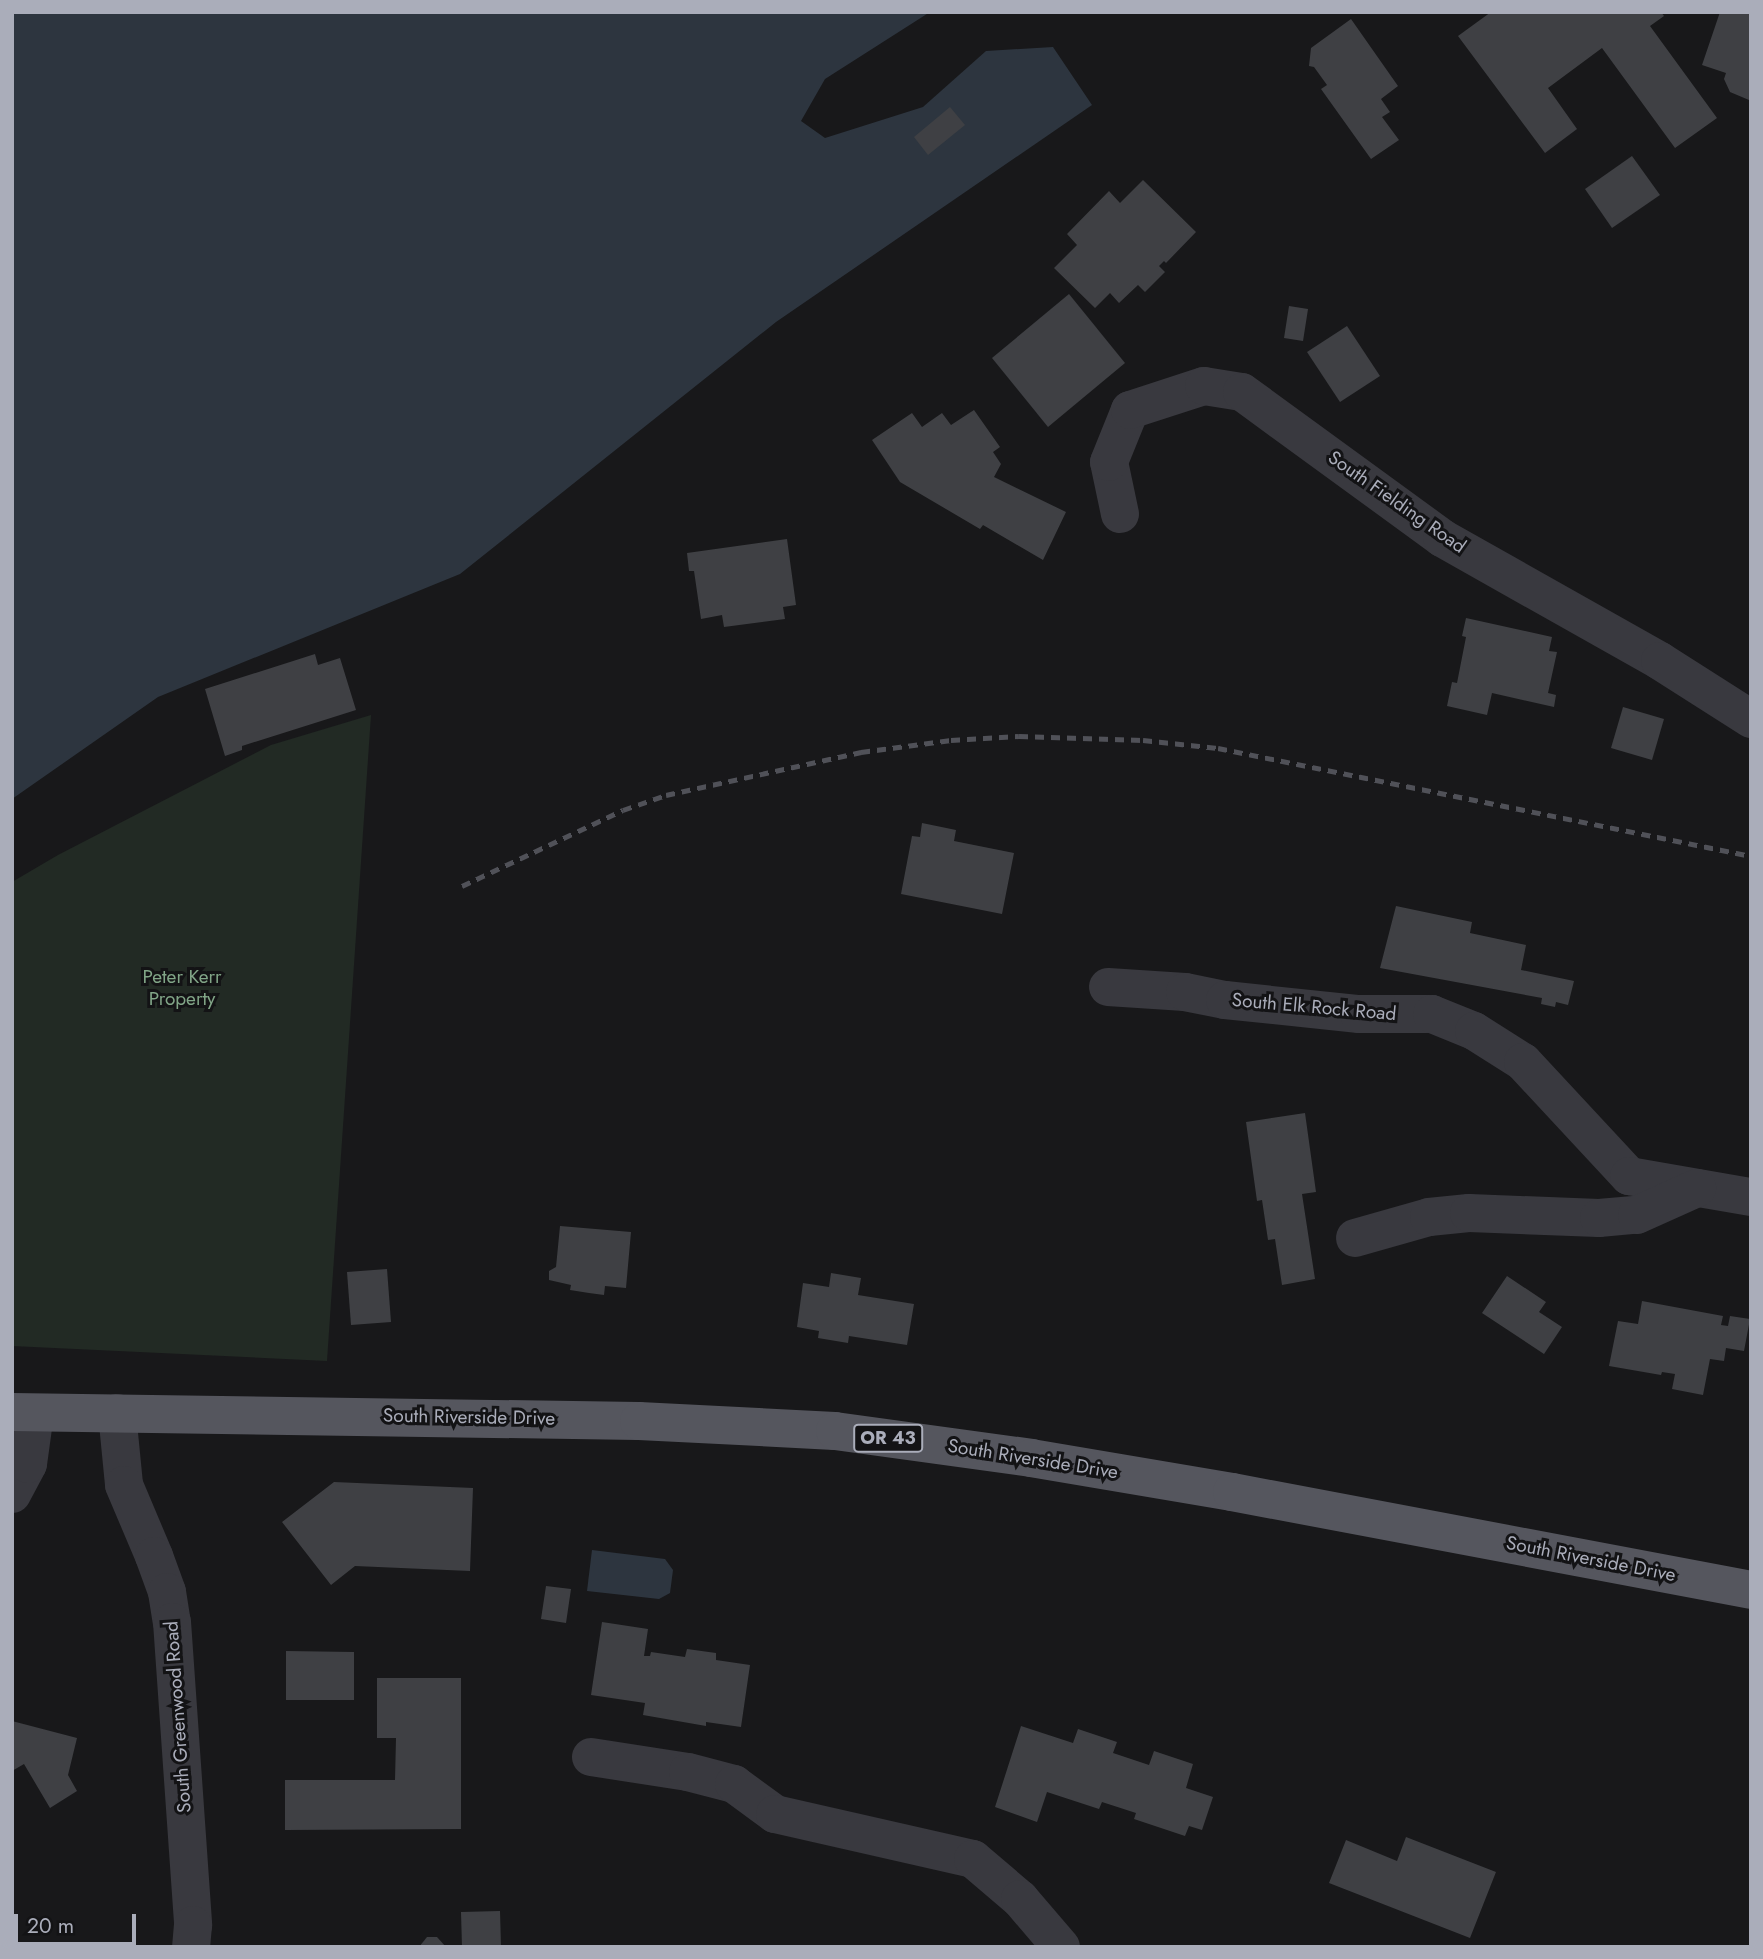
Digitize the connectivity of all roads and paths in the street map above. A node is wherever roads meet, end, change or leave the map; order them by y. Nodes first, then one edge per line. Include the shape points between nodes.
1 (1120, 514) dead end
2 (1751, 719) edge
3 (1108, 987) dead end
4 (1698, 1188) junction
5 (1751, 1197) edge
6 (1355, 1238) dead end
7 (24, 1412) edge
8 (117, 1413) junction
9 (12, 1494) edge
10 (1751, 1590) edge
11 (591, 1757) dead end
12 (191, 1947) edge
13 (1061, 1947) edge

1 - 2 street, South Fielding Road via 1109,462 1130,410 1204,386 1242,392 1442,538 1660,661
3 - 4 street, South Elk Rock Road via 1359,1014 1432,1014 1474,1031 1523,1062 1629,1176
4 - 5 street, South Elk Rock Road
4 - 6 street via 1666,1204 1616,1218 1469,1213 1429,1217
7 - 8 main road, South Riverside Drive / OR 43
7 - 9 street via 27,1464
8 - 10 main road, South Riverside Drive / OR 43 via 639,1421 835,1431 1192,1485
8 - 12 street, South Greenwood Road via 124,1485 154,1556 172,1622
11 - 13 street via 734,1784 775,1814 973,1859 1020,1899

